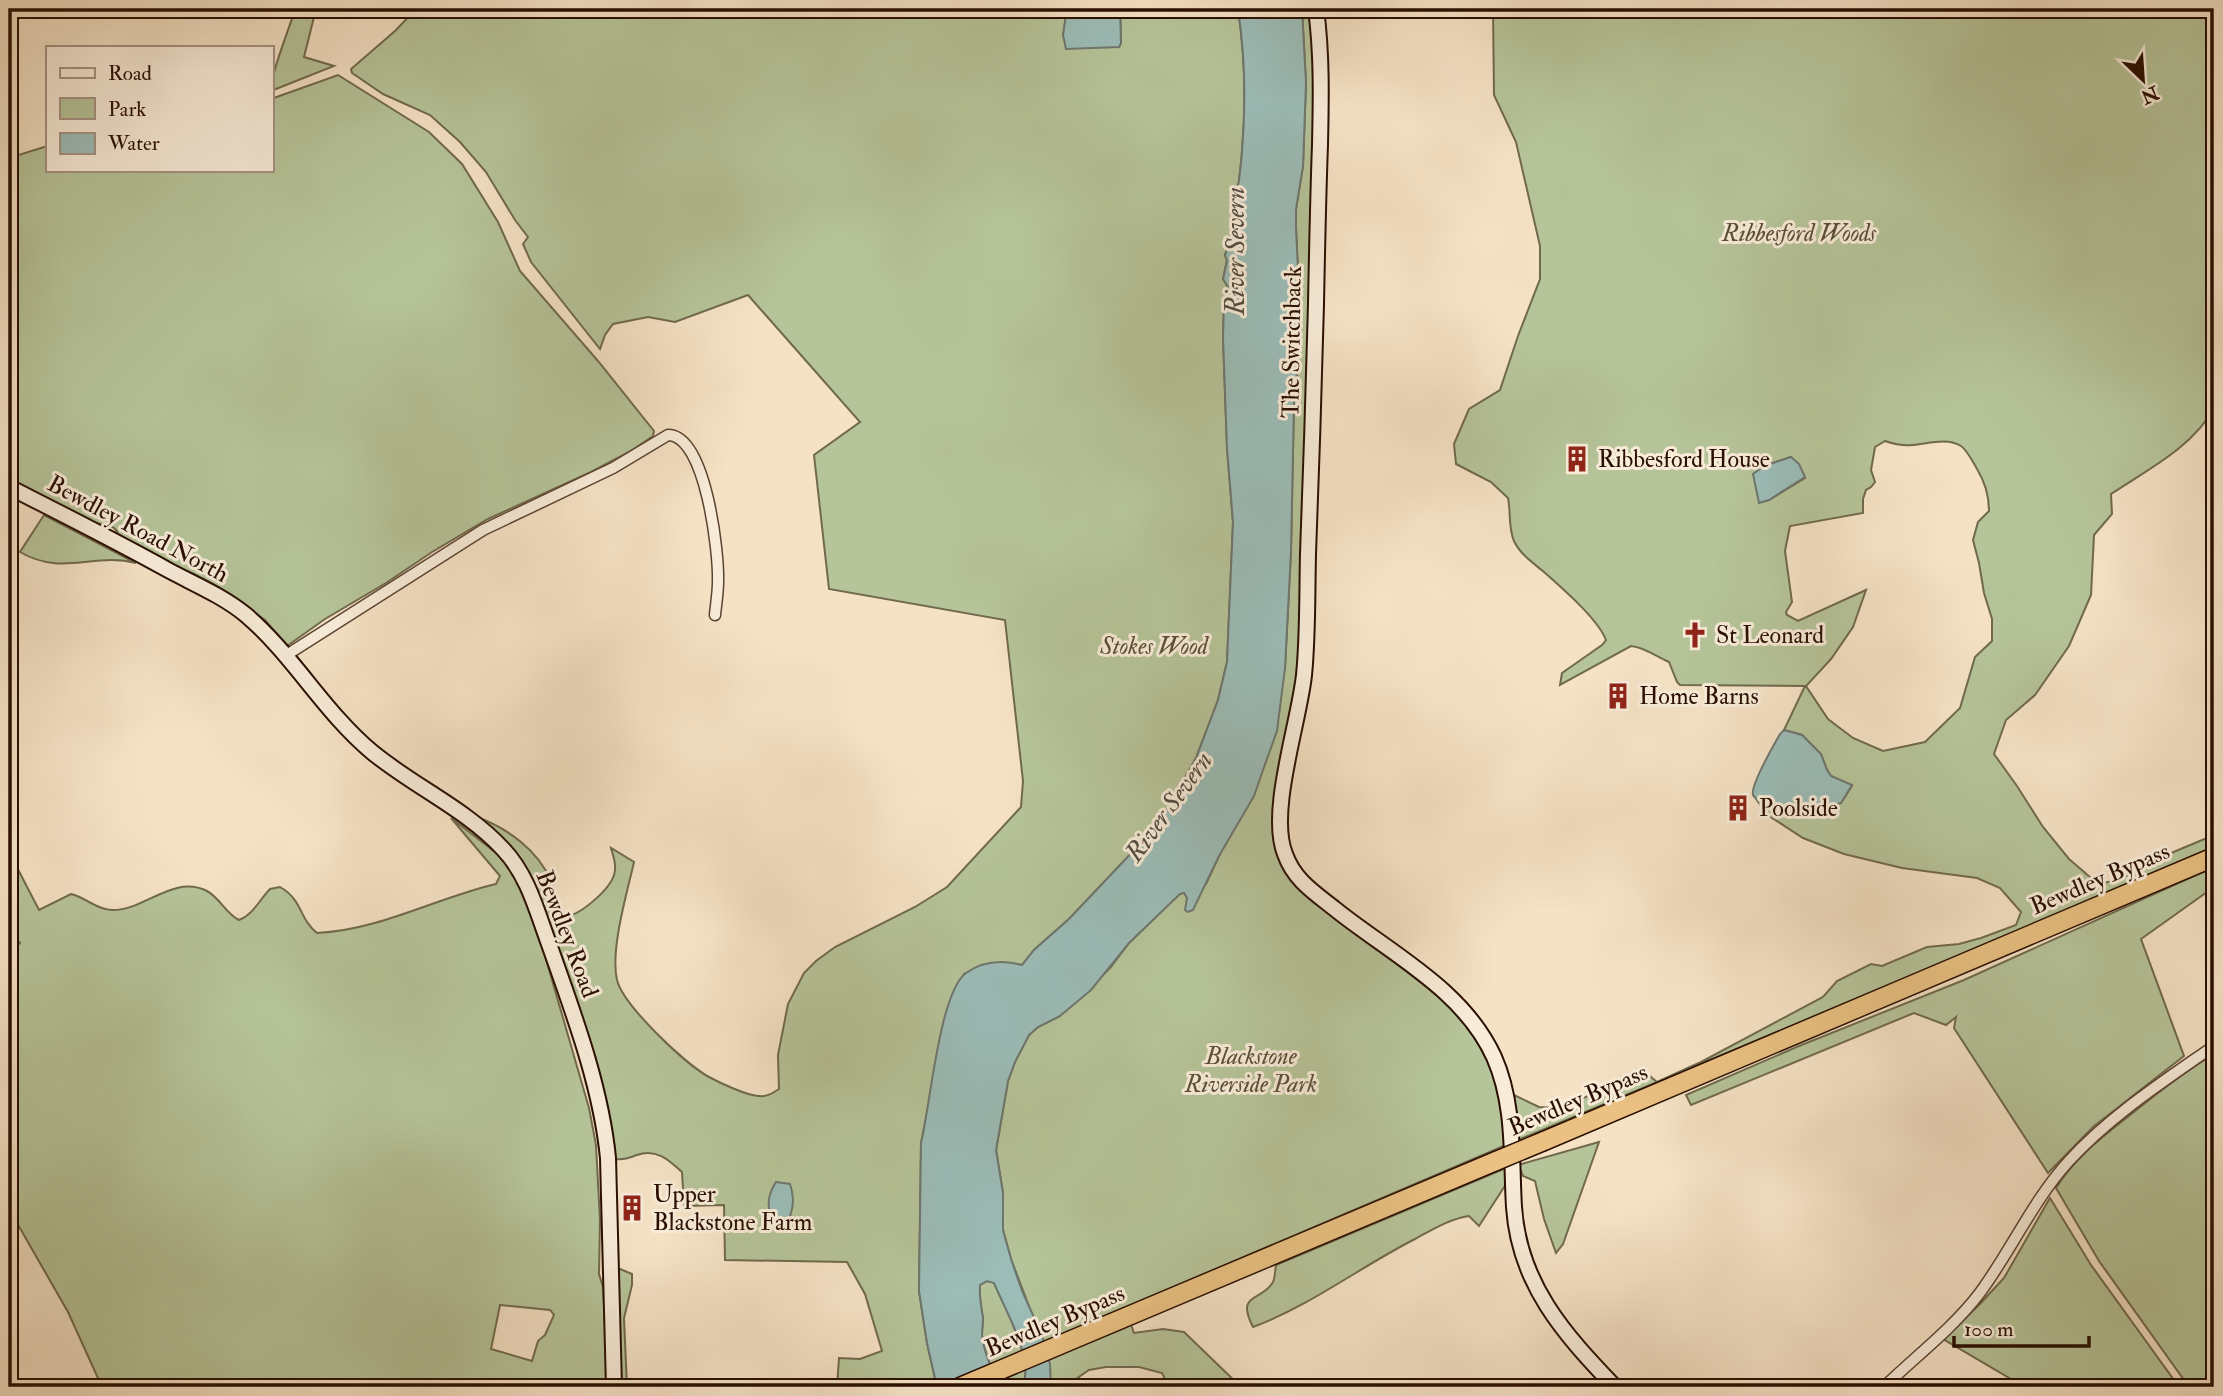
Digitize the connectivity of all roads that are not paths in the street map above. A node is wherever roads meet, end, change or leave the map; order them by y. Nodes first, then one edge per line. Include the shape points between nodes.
1 (1316, 9) edge
2 (9, 487) edge
3 (244, 614) joint
4 (715, 615) dead end
5 (285, 656) junction
6 (2214, 858) edge
7 (2214, 1046) edge
8 (614, 1387) edge
9 (960, 1387) edge
10 (1615, 1387) edge
11 (1884, 1387) edge

1 - 10 main road, The Switchback via 1321,67 1304,676 1279,819 1283,849 1299,880 1438,986 1480,1031 1506,1092 1514,1211 1523,1257 1548,1309
2 - 3 main road, Bewdley Road North
3 - 5 main road, Bewdley Road
4 - 5 street via 716,554 704,484 684,442 668,435 613,468 483,530
5 - 8 main road, Bewdley Road via 363,744 489,836 523,877 562,980 603,1124
6 - 9 highway, Bewdley Bypass, bridge
7 - 11 street via 2076,1154 2037,1201 1971,1304

